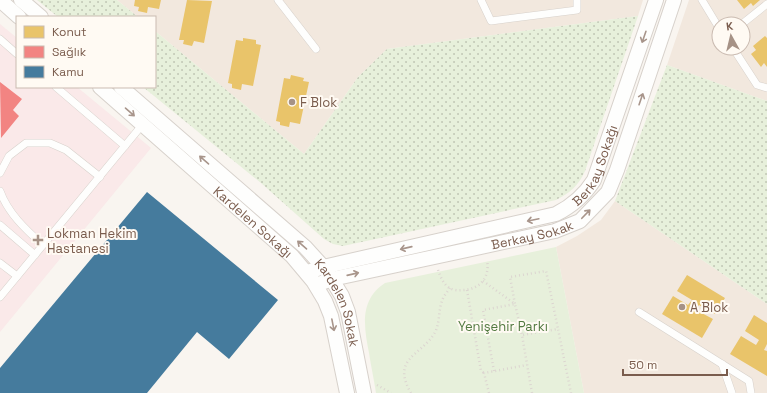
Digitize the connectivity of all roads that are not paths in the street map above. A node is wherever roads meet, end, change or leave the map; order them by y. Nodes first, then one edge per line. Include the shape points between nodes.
1 (0, 0) edge
2 (21, 0) edge
3 (278, 0) edge
4 (481, 0) edge
5 (577, 0) edge
6 (656, 0) edge
7 (674, 0) edge
8 (702, 0) edge
9 (767, 4) edge
10 (18, 16) edge
11 (40, 16) edge
12 (712, 16) edge
13 (751, 17) edge
14 (0, 40) edge
15 (316, 49) dead end
16 (16, 53) edge
17 (737, 56) edge
18 (57, 88) edge
19 (101, 88) edge
20 (121, 88) edge
21 (767, 88) edge
22 (143, 124) junction
23 (126, 146) junction
24 (0, 173) edge
25 (100, 177) junction
26 (0, 191) edge
27 (0, 225) edge
28 (43, 245) junction
29 (35, 255) junction
30 (0, 263) edge
31 (323, 267) junction
32 (308, 272) junction
33 (17, 276) junction
34 (332, 279) junction
35 (316, 285) junction
36 (0, 297) edge
37 (639, 312) dead end
38 (722, 364) junction
39 (347, 393) edge
40 (364, 393) edge
41 (732, 393) edge
42 (751, 393) edge

1 - 10 street
2 - 11 street
3 - 15 lane
4 - 5 lane via 492,21 577,10
6 -> 31 street, Berkay Sokağı via 594,180 587,192 577,201 556,214
34 -> 7 street, Berkay Sokak via 555,231 580,221 608,192
8 - 12 lane
9 - 13 lane
14 - 16 lane
17 - 21 lane via 757,85
18 - 23 lane
19 -> 22 street, Kardelen Sokağı
31 -> 20 street, Kardelen Sokak via 305,247
22 - 23 lane
22 - 32 street, Kardelen Sokağı
23 - 25 lane
24 - 25 lane via 9,156 26,144 50,143 66,150
25 - 28 lane
26 - 28 lane via 16,218
27 - 29 lane
28 - 29 lane
29 - 33 lane
30 - 33 lane
31 - 32 street, Berkay Sokağı
31 - 34 street, Kardelen Sokak
32 - 35 street, Kardelen Sokağı
33 - 36 lane
34 - 35 street, Berkay Sokak
34 - 40 street, Kardelen Sokak via 348,312
35 -> 39 street, Kardelen Sokağı via 331,316
37 - 38 lane
38 - 41 lane
38 - 42 lane via 749,380

